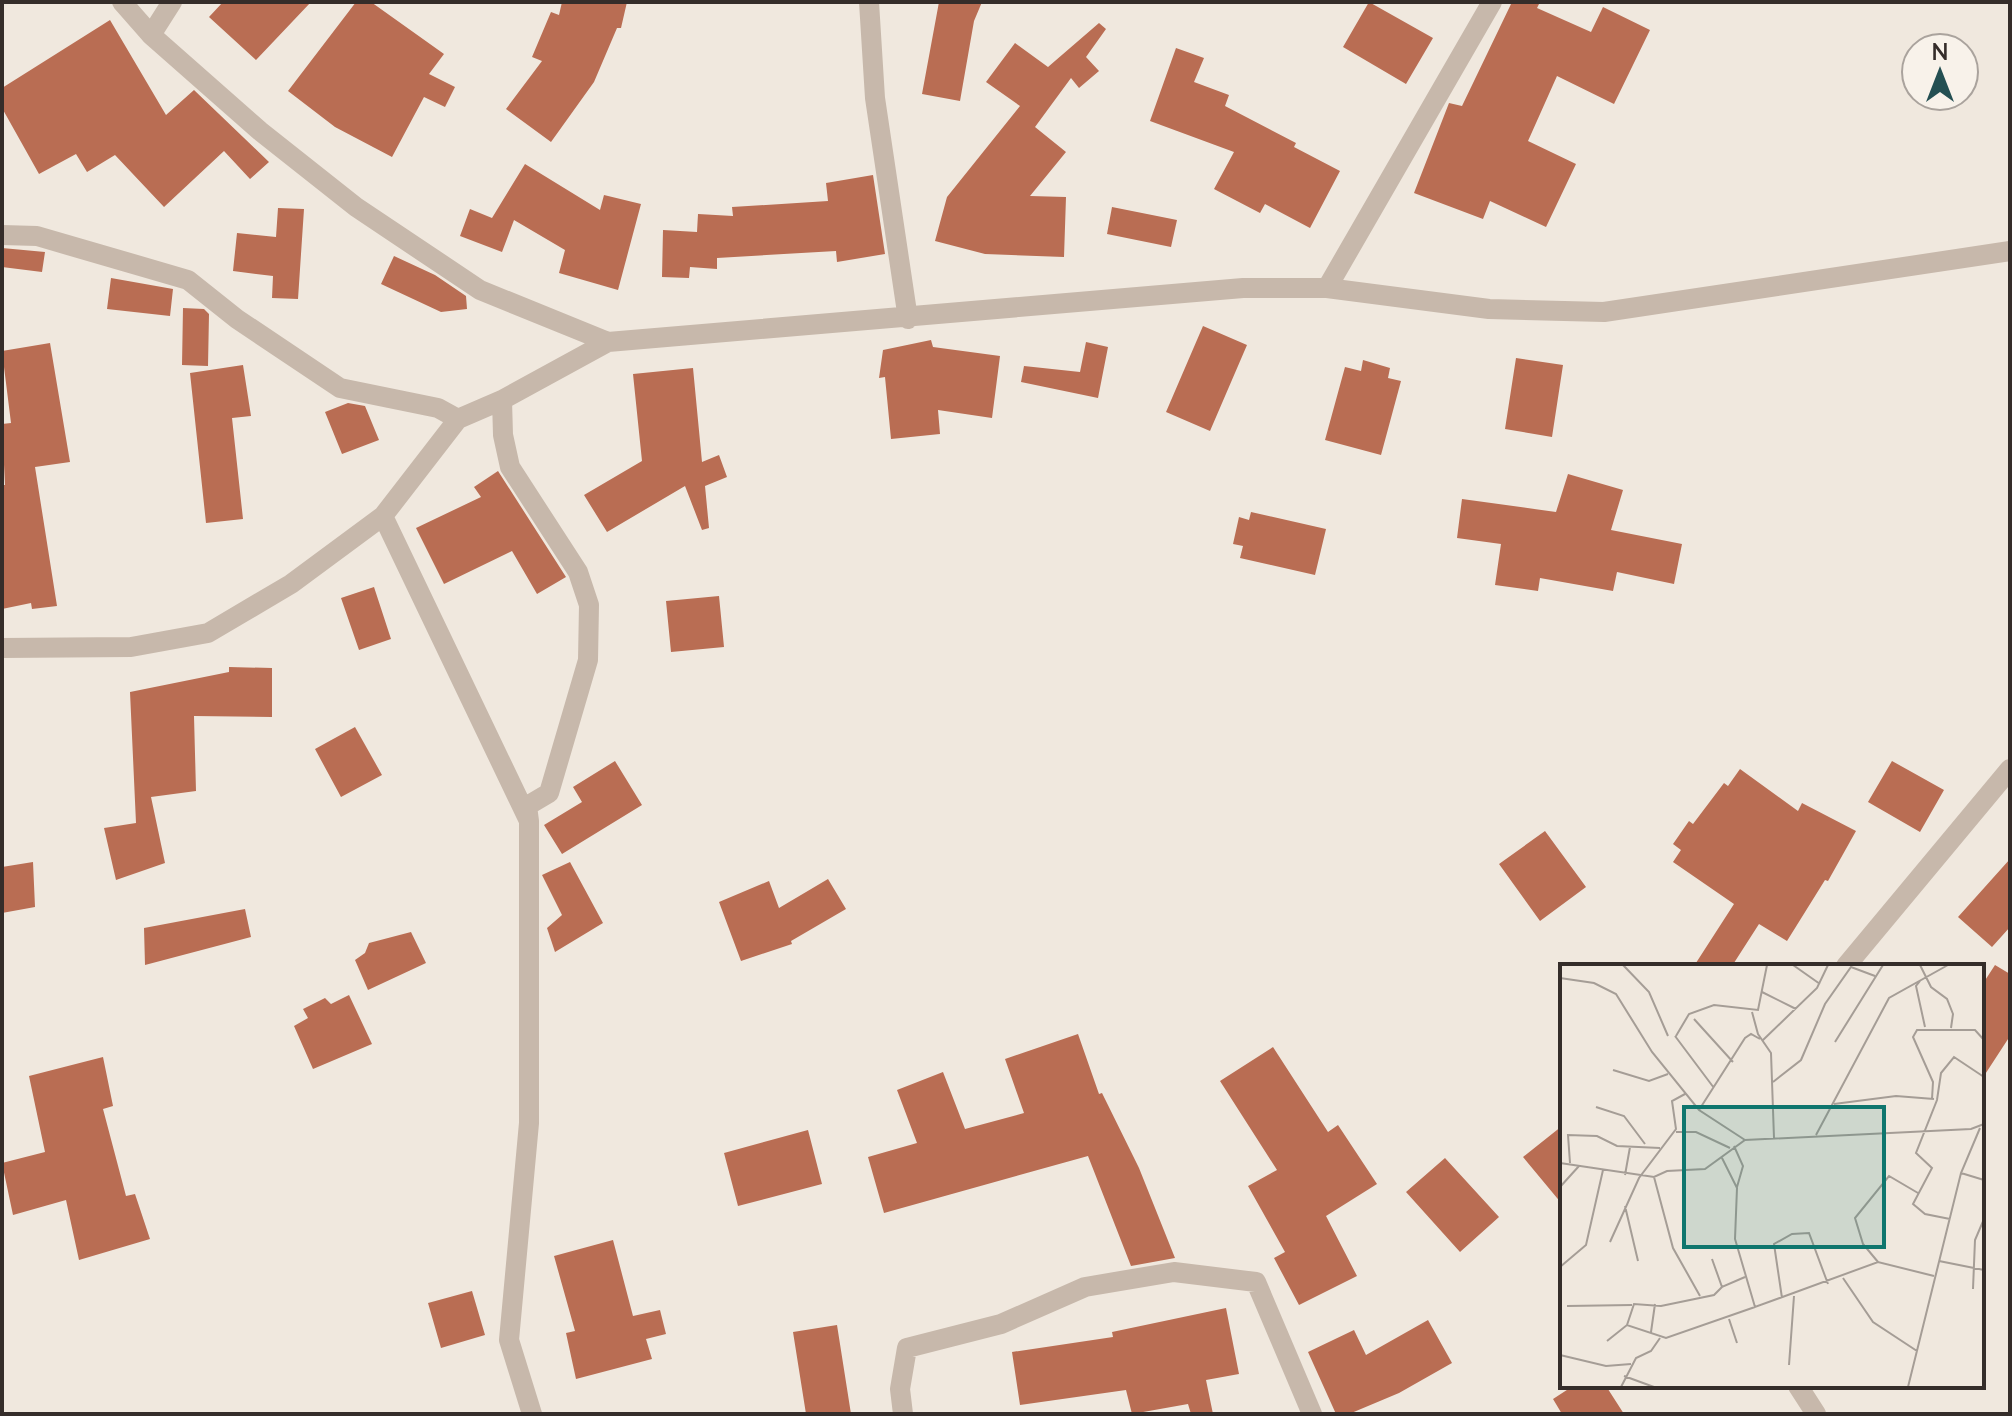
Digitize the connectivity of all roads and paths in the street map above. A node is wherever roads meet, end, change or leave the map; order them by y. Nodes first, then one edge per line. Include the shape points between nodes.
1 (122, 2) edge
2 (172, 2) edge
3 (869, 2) edge
4 (1492, 2) edge
5 (151, 35) junction
6 (2, 235) edge
7 (2010, 251) edge
8 (1327, 288) junction
9 (908, 319) junction
10 (608, 342) junction
11 (502, 400) junction
12 (458, 419) junction
13 (383, 516) junction
14 (2, 648) edge
15 (2010, 769) edge
16 (529, 821) junction
17 (1848, 964) edge
18 (1799, 1388) edge
19 (532, 1414) edge
20 (903, 1414) edge
21 (1312, 1414) edge
22 (1816, 1414) edge

1 - 5 street
2 - 5 street
3 - 9 street via 875,98
4 - 8 street
5 - 10 street via 260,131 368,215 480,290
6 - 12 street via 37,236 188,280 340,388 438,408
7 - 8 street via 1604,312 1489,309
8 - 9 street via 1243,288
9 - 10 street
10 - 11 street
11 - 12 street
11 - 16 street via 510,467 578,572 589,605 588,660 572,718 549,793 527,806
12 - 13 street
13 - 14 street via 291,584 208,633 131,647
13 - 16 street
15 - 17 street
16 - 19 street via 529,1123 509,1340
18 - 22 street
20 - 21 street via 900,1389 907,1348 1001,1324 1085,1287 1174,1272 1256,1282

